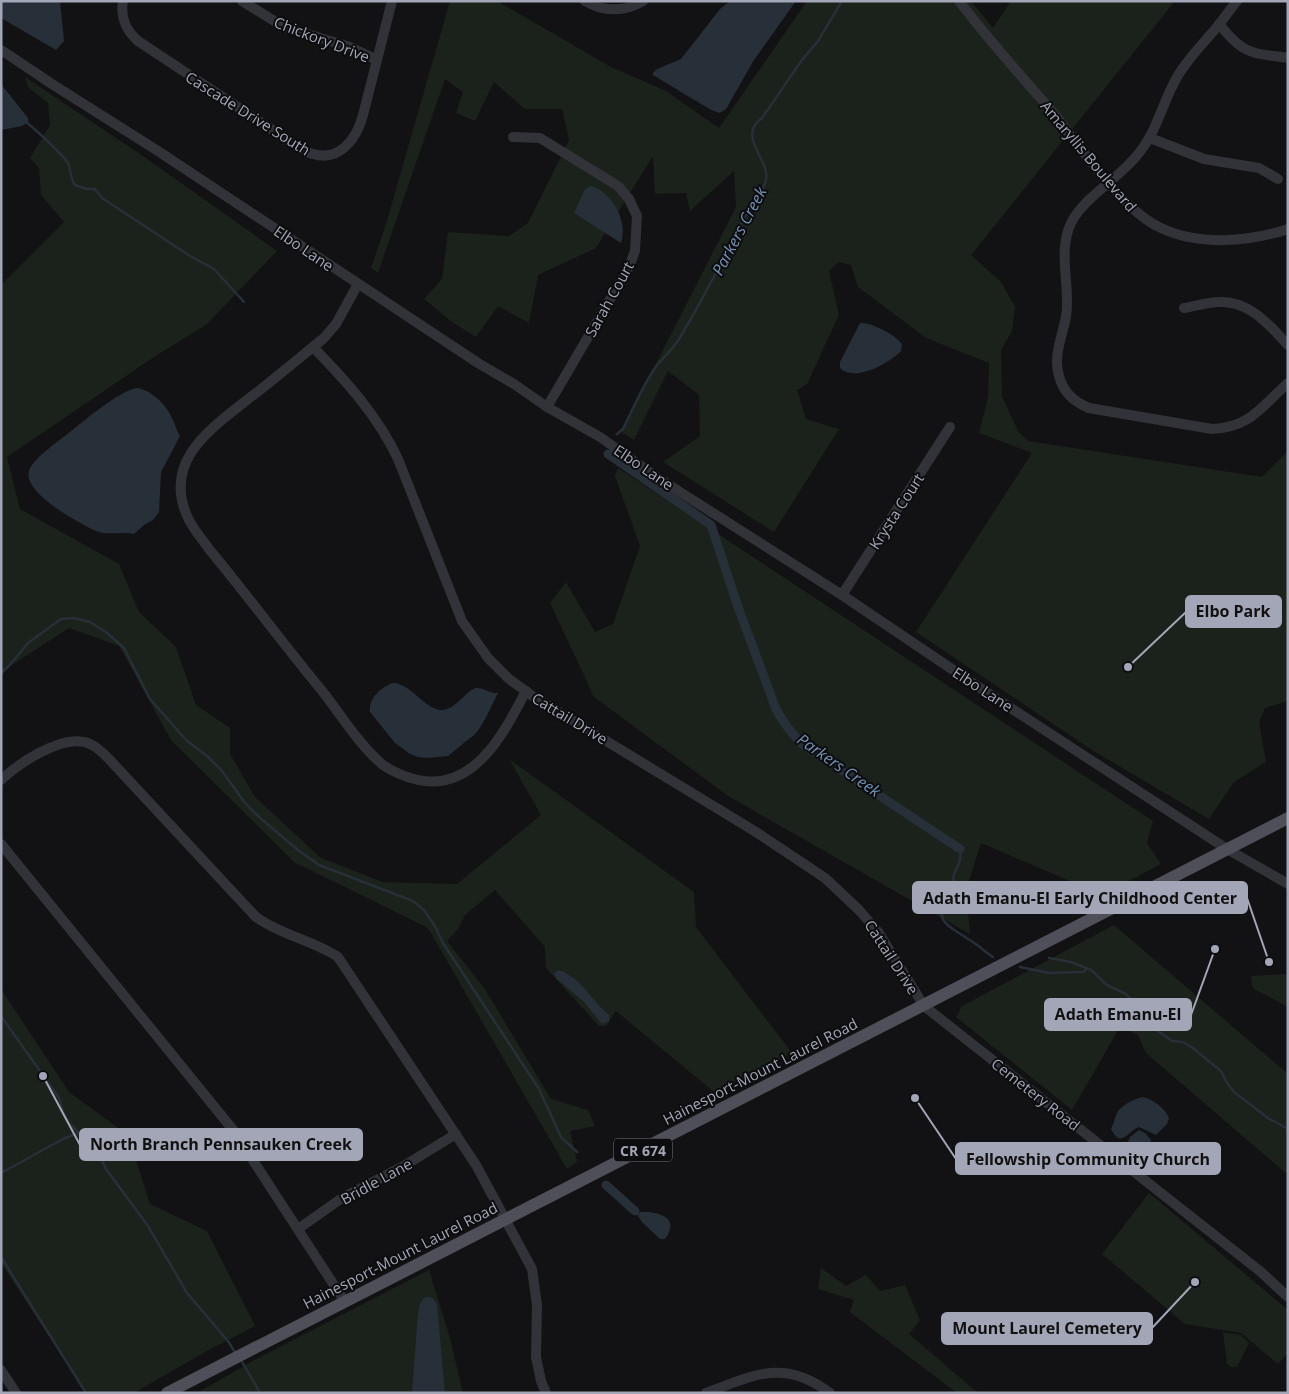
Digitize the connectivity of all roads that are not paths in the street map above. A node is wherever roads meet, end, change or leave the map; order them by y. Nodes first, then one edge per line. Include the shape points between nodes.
1 (123, 1) edge
2 (242, 1) edge
3 (392, 1) edge
4 (585, 1) edge
5 (643, 1) edge
6 (959, 1) edge
7 (1237, 1) edge
8 (1218, 24) junction
9 (1, 50) edge
10 (1288, 58) edge
11 (378, 60) junction
12 (513, 137) dead end
13 (1150, 138) junction
14 (1278, 179) dead end
15 (1110, 183) junction
16 (1288, 229) edge
17 (358, 284) junction
18 (1184, 308) dead end
19 (1288, 345) edge
20 (313, 347) junction
21 (1288, 383) edge
22 (547, 407) junction
23 (950, 427) dead end
24 (842, 595) junction
25 (526, 691) junction
26 (1, 780) edge
27 (1288, 818) edge
28 (1, 844) edge
29 (1227, 849) junction
30 (1288, 884) edge
31 (924, 1006) junction
32 (456, 1134) junction
33 (506, 1220) junction
34 (298, 1229) junction
35 (1288, 1296) edge
36 (345, 1302) junction
37 (1, 1370) edge
38 (16, 1393) edge
39 (167, 1393) edge
40 (546, 1393) edge
41 (706, 1393) edge
42 (830, 1393) edge

1 - 11 street, Cascade Drive South via 125,27 138,41 288,141 320,156 337,152 352,141 361,125
2 - 11 street, Chickory Drive via 284,27 350,47
3 - 11 street, Cascade Drive South
4 - 5 street via 598,8 618,10
6 - 15 street, Amaryllis Boulevard
7 - 8 street
8 - 10 street via 1248,50
8 - 13 street via 1176,79
9 - 17 street, Elbo Lane
12 - 22 street, Sarah Court via 540,138 618,186 637,216 635,251 629,267
13 - 14 street via 1204,159 1259,168
13 - 15 street via 1130,165
15 - 16 street, Amaryllis Boulevard via 1140,216 1182,236 1240,238
15 - 21 street via 1079,212 1066,239 1067,307 1056,362 1059,378 1068,394 1081,405 1097,411 1221,429 1253,417
17 - 20 street via 336,324
17 - 22 street, Elbo Lane
18 - 19 street via 1217,302 1241,306 1262,318
20 - 25 street, Cattail Drive via 385,434 470,634 488,658
20 - 25 street via 196,444 184,465 181,487 184,509 194,529 365,745 392,771 413,779 435,782 466,772 492,747
22 - 24 street, Elbo Lane via 600,437 658,478
23 - 24 street, Krysta Court
24 - 29 street, Elbo Lane
25 - 31 street, Cattail Drive via 825,878 879,934
26 - 32 street via 57,745 84,742 101,751 256,917 338,957
27 - 29 main road, Hainesport-Mount Laurel Road / CR 674
28 - 34 street via 234,1131
29 - 30 street, Elbo Lane
29 - 31 main road, Hainesport-Mount Laurel Road / CR 674
31 - 33 main road, Hainesport-Mount Laurel Road / CR 674
31 - 35 street, Cemetery Road via 1262,1272
32 - 33 street
32 - 34 street, Bridle Lane via 402,1168 342,1198
33 - 36 main road, Hainesport-Mount Laurel Road / CR 674
33 - 40 street via 535,1280 536,1357
34 - 36 street
36 - 39 main road, Hainesport-Mount Laurel Road / CR 674
37 - 38 street
41 - 42 street via 756,1374 779,1372 812,1380

